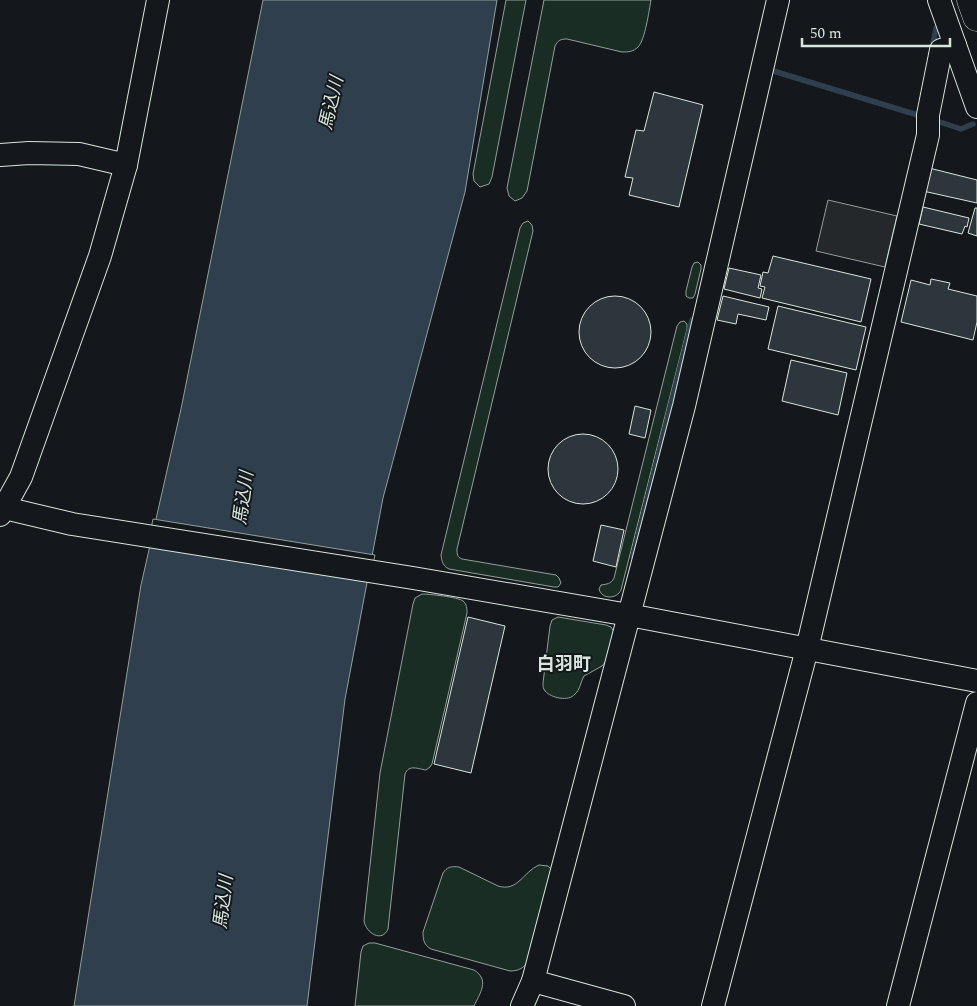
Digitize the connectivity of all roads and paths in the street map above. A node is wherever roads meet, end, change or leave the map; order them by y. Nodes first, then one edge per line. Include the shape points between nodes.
1 (158, 0) edge
2 (778, 0) edge
3 (939, 0) edge
4 (971, 0) edge
5 (977, 17) edge
6 (955, 45) junction
7 (977, 107) edge
8 (0, 155) edge
9 (126, 165) junction
10 (1, 510) edge
11 (629, 615) junction
12 (807, 649) junction
13 (977, 681) edge
14 (977, 703) edge
15 (533, 981) junction
16 (522, 1006) edge
17 (624, 1006) edge
18 (713, 1006) edge
19 (898, 1006) edge

1 - 9 street
2 - 11 street via 684,406
3 - 6 street
4 - 5 highway
6 - 7 street
6 - 12 street via 941,50 928,114 928,135
8 - 9 street via 79,154
9 - 10 street via 100,256 21,477
10 - 11 street
11 - 12 street
11 - 15 street
12 - 13 street
12 - 18 street
14 - 19 street
15 - 16 street
15 - 17 street

